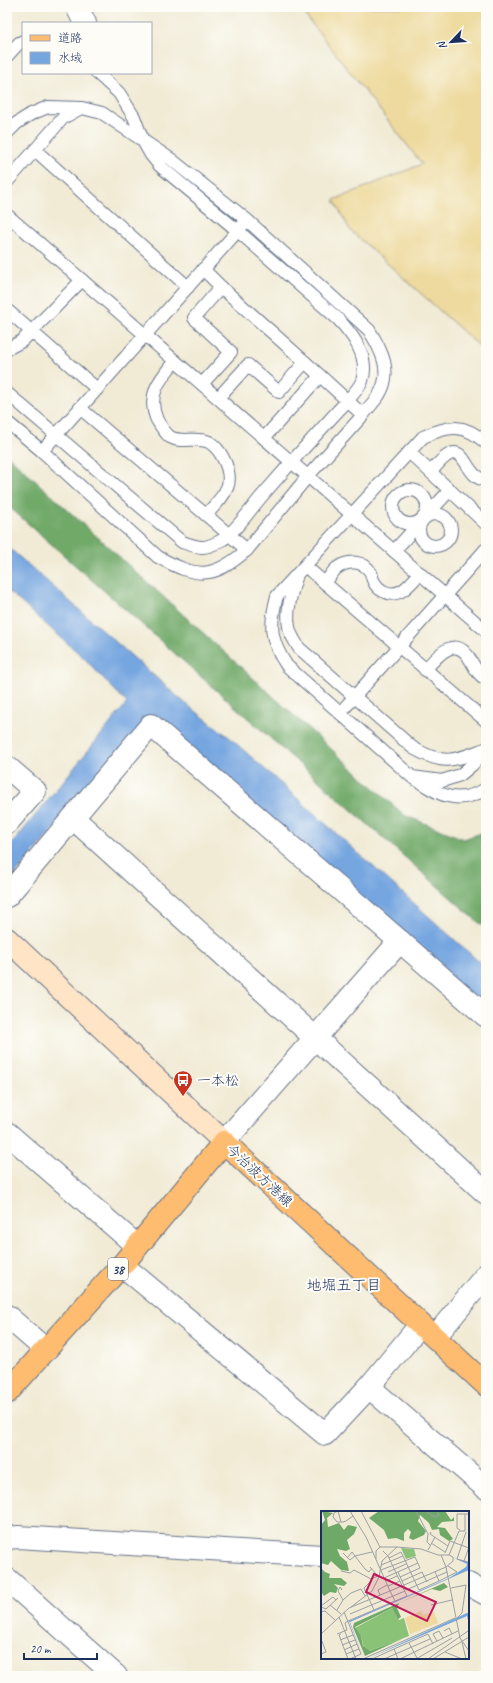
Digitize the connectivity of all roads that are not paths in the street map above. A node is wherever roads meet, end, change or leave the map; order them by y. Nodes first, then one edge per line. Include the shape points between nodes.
1 (76, 7) edge
2 (84, 22) edge
3 (22, 42) edge
4 (7, 56) edge
5 (98, 74) edge
6 (82, 108) junction
7 (7, 132) edge
8 (143, 141) junction
9 (35, 150) junction
10 (7, 182) edge
11 (7, 215) edge
12 (247, 220) junction
13 (238, 231) junction
14 (203, 270) junction
15 (82, 280) junction
16 (188, 287) junction
17 (221, 287) junction
18 (7, 310) edge
19 (31, 331) junction
20 (145, 335) junction
21 (7, 349) edge
22 (175, 361) junction
23 (305, 362) junction
24 (320, 376) junction
25 (202, 384) junction
26 (97, 389) junction
27 (7, 393) edge
28 (218, 398) junction
29 (347, 401) junction
30 (80, 408) junction
31 (362, 415) junction
32 (7, 422) edge
33 (56, 435) junction
34 (264, 438) junction
35 (486, 443) edge
36 (42, 451) junction
37 (409, 452) junction
38 (291, 462) junction
39 (431, 472) junction
40 (308, 476) junction
41 (486, 480) edge
42 (450, 490) junction
43 (206, 515) junction
44 (353, 515) junction
45 (486, 524) edge
46 (229, 535) junction
47 (486, 549) edge
48 (247, 550) junction
49 (394, 551) junction
50 (301, 570) junction
51 (420, 573) junction
52 (325, 583) junction
53 (445, 595) junction
54 (486, 631) edge
55 (398, 647) junction
56 (425, 670) junction
57 (486, 680) edge
58 (354, 697) junction
59 (340, 713) junction
60 (486, 721) edge
61 (486, 749) edge
62 (7, 767) edge
63 (412, 777) junction
64 (486, 790) edge
65 (73, 818) junction
66 (7, 824) edge
67 (7, 896) edge
68 (7, 939) edge
69 (400, 941) junction
70 (486, 1016) edge
71 (314, 1038) junction
72 (7, 1133) edge
73 (224, 1142) junction
74 (486, 1193) edge
75 (137, 1246) junction
76 (122, 1265) junction
77 (486, 1275) edge
78 (7, 1316) edge
79 (427, 1331) junction
80 (46, 1350) junction
81 (486, 1385) edge
82 (369, 1387) junction
83 (7, 1393) edge
84 (486, 1488) edge
85 (7, 1538) edge
86 (321, 1556) edge
87 (7, 1580) edge
88 (469, 1585) edge
89 (486, 1594) edge
90 (116, 1676) edge

1 - 2 street
3 - 4 lane
5 - 8 lane via 119,93 134,117
6 - 7 lane via 48,107 31,114
6 - 8 lane via 102,113
6 - 9 lane via 63,118
8 - 12 lane via 172,160
8 - 13 lane via 160,166
9 - 10 lane
9 - 16 lane
11 - 15 lane
12 - 13 lane
12 - 31 lane via 370,330 382,351 385,383 379,395
13 - 14 lane
13 - 29 lane via 350,332 361,352 364,368 362,381
14 - 16 lane
14 - 17 lane
15 - 19 lane
15 - 20 lane
16 - 20 lane
17 - 23 lane
17 - 25 lane via 194,318 231,352
18 - 19 lane
19 - 21 lane via 22,341
19 - 26 lane
20 - 22 lane
20 - 26 lane
22 - 25 lane
22 - 43 lane via 160,378 152,410 169,436 181,441 194,438 209,442 221,453 228,468 230,482 221,498
23 - 24 lane
23 - 28 lane via 279,392 248,365
24 - 29 lane
24 - 34 lane
25 - 28 lane
26 - 30 lane
27 - 33 lane
28 - 34 lane
29 - 31 lane
29 - 38 lane
30 - 33 lane
30 - 43 lane
31 - 40 lane
32 - 36 lane
33 - 36 lane
33 - 46 lane via 182,542 200,548 212,545
34 - 38 lane
35 - 37 lane via 477,435 458,427 441,429 423,438
36 - 48 lane via 158,557 177,567 198,574 218,570
37 - 39 lane
37 - 44 lane
38 - 40 lane
38 - 46 lane
39 - 41 lane via 447,456 454,453 466,461 473,476
39 - 42 lane
40 - 44 lane
40 - 48 lane
42 - 45 lane
42 - 49 lane
43 - 46 lane
44 - 49 lane
44 - 50 lane
46 - 48 lane
47 - 53 lane
49 - 51 lane
50 - 52 lane
50 - 58 lane via 291,594 290,630 299,648
50 - 59 lane via 277,596 272,615 276,651 287,666
51 - 52 lane via 406,588 398,593 389,594 374,583 371,573 364,565 356,562 346,563 336,569
51 - 53 lane
52 - 55 lane
53 - 54 lane
53 - 55 lane
55 - 56 lane
55 - 58 lane
56 - 57 lane via 442,651 453,648 463,650 475,670
56 - 60 lane
58 - 59 lane
58 - 61 lane via 413,748 430,758 447,761
59 - 63 lane
61 - 63 lane via 460,775 442,781
62 - 66 street via 35,791
63 - 64 lane via 436,793 456,798 474,797
65 - 67 street
65 - 69 street via 151,725
65 - 71 street
68 - 73 street
69 - 70 street
69 - 71 street
71 - 73 street
71 - 74 street
72 - 75 street
73 - 75 main road, 今治波方港線 / 38
73 - 79 main road, 今治波方港線
75 - 76 main road, 今治波方港線 / 38
76 - 80 main road, 今治波方港線 / 38
76 - 82 street via 325,1434
77 - 79 street
78 - 80 street
79 - 81 main road, 今治波方港線
79 - 82 street
80 - 83 main road, 今治波方港線 / 38
82 - 84 street
85 - 86 street
87 - 90 street
88 - 89 street

